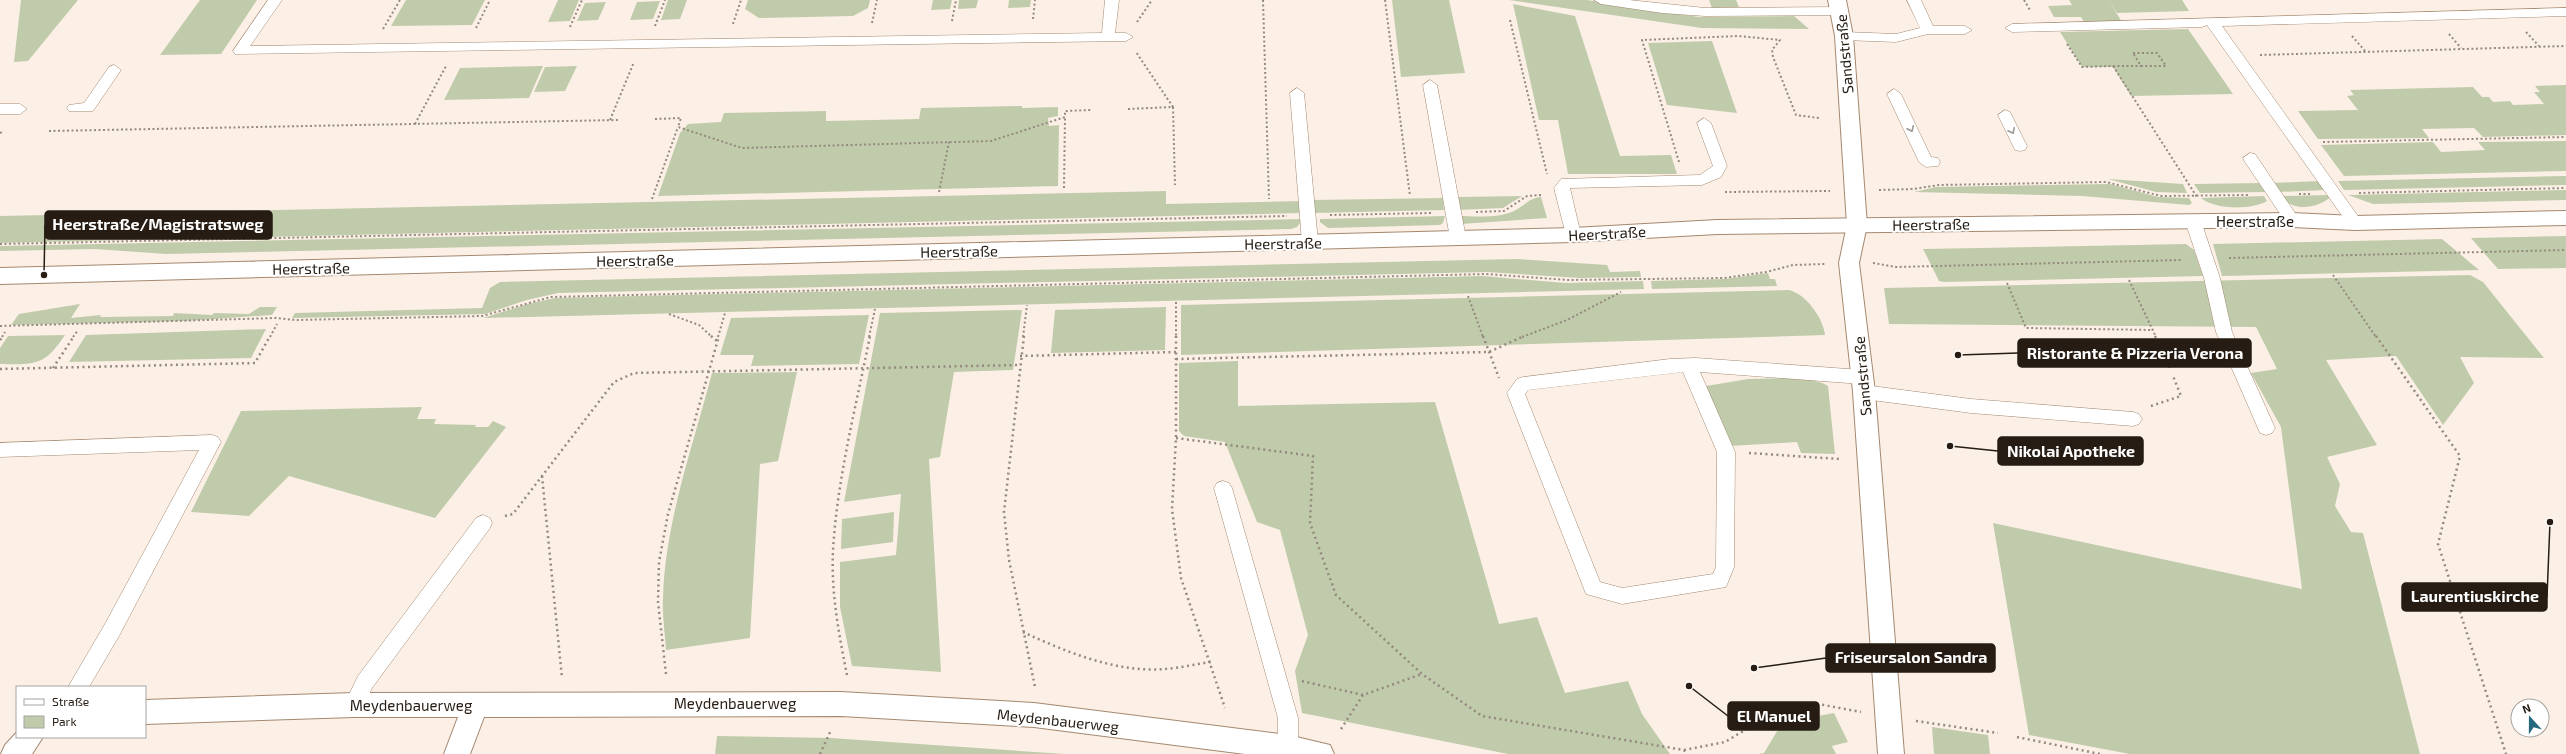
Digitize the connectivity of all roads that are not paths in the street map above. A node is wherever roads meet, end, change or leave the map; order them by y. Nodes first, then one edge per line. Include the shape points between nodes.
1 (275, 0) edge
2 (1112, 0) edge
3 (1601, 0) edge
4 (1914, 0) edge
5 (1839, 5) edge
6 (2566, 12) edge
7 (2202, 23) dead end
8 (2012, 28) dead end
9 (1928, 30) junction
10 (1965, 30) dead end
11 (1844, 36) junction
12 (1108, 37) junction
13 (1126, 37) road end
14 (114, 70) dead end
15 (1430, 85) dead end
16 (1296, 93) dead end
17 (1894, 94) dead end
18 (74, 108) dead end
19 (0, 109) edge
20 (20, 109) dead end
21 (2005, 115) dead end
22 (1704, 123) dead end
23 (2020, 146) dead end
24 (2250, 158) dead end
25 (1934, 162) dead end
26 (2566, 218) edge
27 (2292, 220) junction
28 (2193, 222) junction
29 (2355, 223) junction
30 (1857, 225) junction
31 (1573, 235) junction
32 (1458, 238) junction
33 (1310, 242) junction
34 (0, 276) edge
35 (1689, 366) junction
36 (1863, 384) junction
37 (2133, 419) road end
38 (2266, 428) dead end
39 (0, 450) edge
40 (1223, 488) dead end
41 (483, 523) road end
42 (79, 686) edge
43 (354, 705) junction
44 (475, 705) junction
45 (146, 712) edge
46 (29, 738) edge
47 (1288, 747) junction
48 (1236, 748) edge
49 (14, 754) edge
50 (457, 754) edge
51 (1321, 754) edge
52 (1891, 754) edge

1 - 12 lane via 240,51
2 - 12 lane
3 - 5 lane via 1705,12
4 - 9 lane
5 - 11 main road, Sandstraße
6 - 29 lane via 2212,22
7 - 8 lane
9 - 10 lane
9 - 11 lane via 1896,38
11 - 30 main road, Sandstraße
12 - 13 lane
14 - 18 lane via 88,108
15 - 32 lane
16 - 33 lane
17 -> 25 lane via 1926,162
19 - 20 lane
21 -> 23 lane
22 - 31 lane via 1720,166 1716,173 1702,180 1566,183 1562,188
24 - 27 lane
26 - 29 main road, Heerstraße
27 - 28 main road, Heerstraße
27 - 29 main road, Heerstraße
28 - 30 main road, Heerstraße
28 - 38 lane via 2206,259 2224,332
30 - 31 main road, Heerstraße via 1717,227
30 - 36 main road, Sandstraße via 1849,263
31 - 32 main road, Heerstraße
32 - 33 main road, Heerstraße
33 - 34 main road, Heerstraße
35 - 35 lane via 1726,452 1725,567 1719,581 1622,596 1593,588 1516,393 1523,384 1670,366
35 - 36 lane
36 - 37 lane via 1964,405
36 - 52 main road, Sandstraße
39 - 42 lane via 212,442 112,630
40 - 47 lane via 1288,718
41 - 43 lane via 365,682
43 - 44 main road, Meydenbauerweg
43 - 45 main road, Meydenbauerweg
44 - 48 main road, Meydenbauerweg via 841,704 1034,716
44 - 50 main road
46 - 49 main road
47 - 48 main road, Meydenbauerweg
47 - 51 main road, Meydenbauerweg

